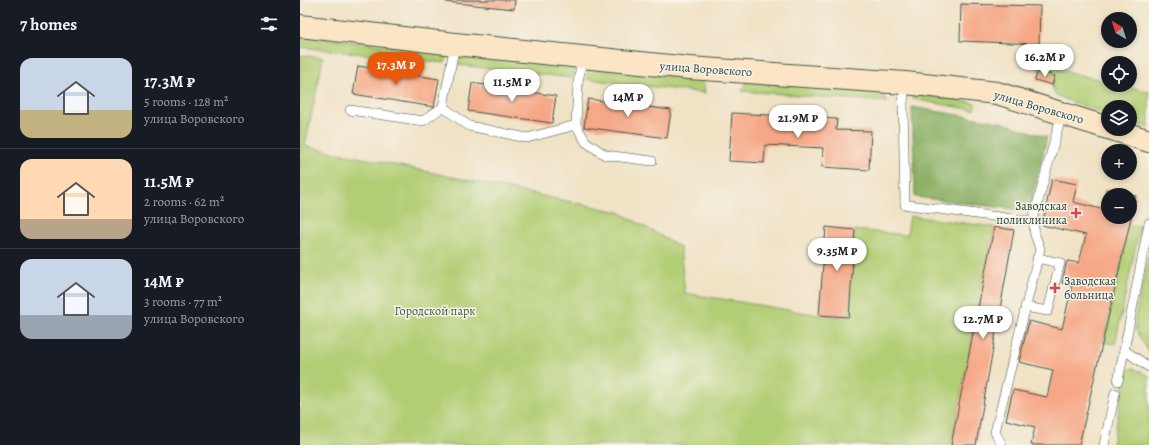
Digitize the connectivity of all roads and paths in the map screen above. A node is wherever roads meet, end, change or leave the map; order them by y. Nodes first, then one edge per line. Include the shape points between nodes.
1 (300, 26) edge
2 (455, 44) junction
3 (582, 58) junction
4 (905, 83) junction
5 (443, 107) junction
6 (350, 110) dead end
7 (1062, 113) junction
8 (576, 126) junction
9 (1101, 126) edge
10 (1134, 136) edge
11 (1149, 141) edge
12 (652, 161) dead end
13 (1033, 220) junction
14 (1149, 223) edge
15 (1037, 258) junction
16 (1025, 307) junction
17 (1124, 350) junction
18 (1149, 367) edge
19 (1118, 381) dead end
20 (1115, 393) dead end
21 (1002, 445) edge
22 (1104, 445) edge

1 - 2 street, улица Воровского
2 - 3 street, улица Воровского
2 - 5 lane
3 - 4 street, улица Воровского
3 - 8 lane
4 - 7 street, улица Воровского via 997,93
4 - 13 lane via 903,103 907,205
5 - 6 lane via 422,121
5 - 8 lane via 469,126 527,138
7 - 9 street, улица Воровского
7 - 13 lane
8 - 12 lane via 586,142 605,155
10 - 11 street
13 - 15 lane via 1040,249
14 - 17 lane
15 - 16 lane
15 - 16 lane via 1060,263 1048,311
16 - 21 lane via 995,432
17 - 18 lane
17 - 19 lane
20 - 22 lane

